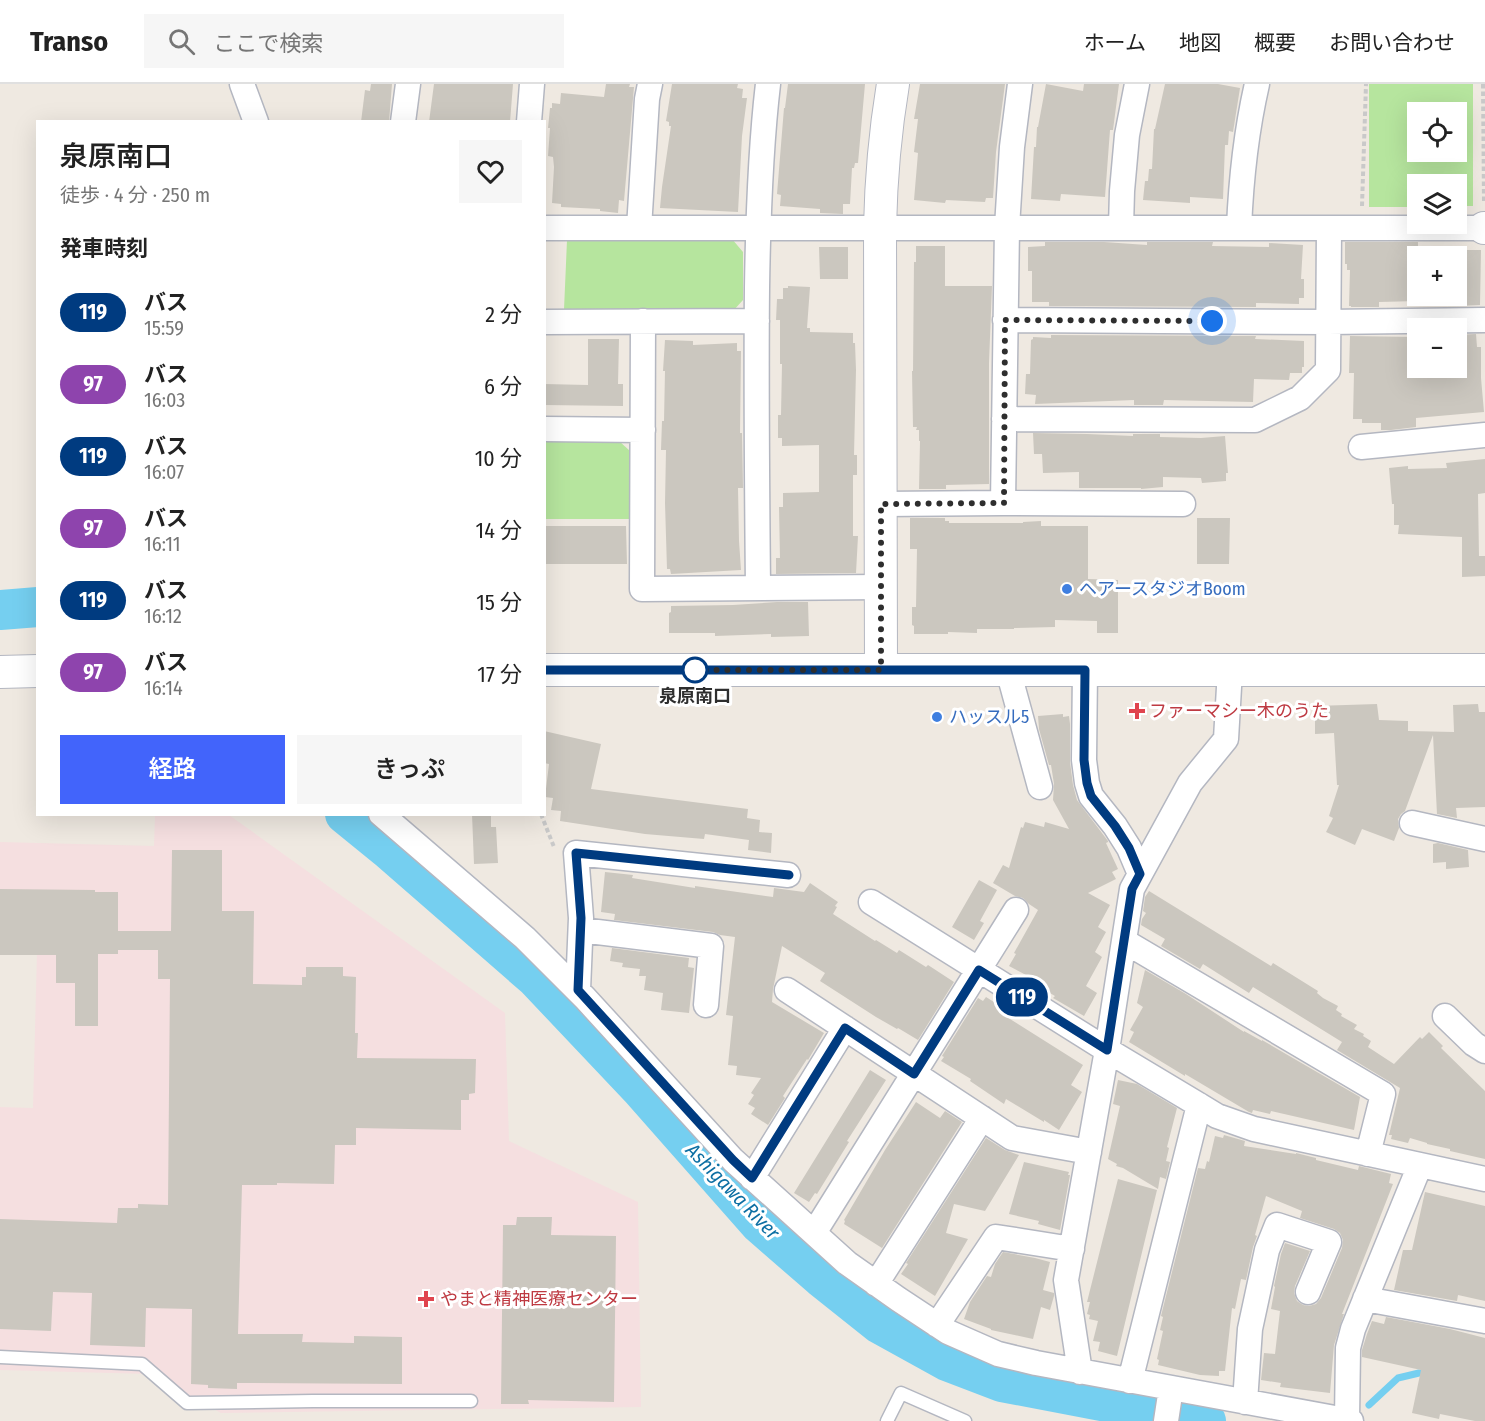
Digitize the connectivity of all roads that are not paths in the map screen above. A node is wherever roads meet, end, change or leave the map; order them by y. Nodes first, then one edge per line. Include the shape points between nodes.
1 (242, 84) edge
2 (408, 84) edge
3 (532, 84) edge
4 (650, 84) edge
5 (768, 84) edge
6 (893, 84) edge
7 (1020, 84) edge
8 (1137, 84) edge
9 (1257, 84) edge
10 (255, 120) edge
11 (403, 120) edge
12 (529, 120) edge
13 (880, 227) junction
14 (1006, 227) junction
15 (1121, 227) junction
16 (546, 228) edge
17 (639, 228) junction
18 (758, 228) junction
19 (1239, 228) junction
20 (1329, 228) junction
21 (1484, 228) edge
22 (1005, 320) junction
23 (1485, 320) edge
24 (643, 321) junction
25 (757, 321) junction
26 (546, 322) edge
27 (1328, 322) junction
28 (1004, 419) junction
29 (546, 429) edge
30 (643, 430) junction
31 (1485, 435) edge
32 (1361, 447) dead end
33 (1004, 503) junction
34 (881, 504) junction
35 (1182, 504) dead end
36 (881, 587) junction
37 (758, 588) junction
38 (546, 670) edge
39 (881, 670) junction
40 (1008, 670) junction
41 (1085, 670) junction
42 (1230, 670) junction
43 (1485, 670) edge
44 (0, 672) edge
45 (36, 672) edge
46 (1040, 787) dead end
47 (383, 816) edge
48 (1412, 823) dead end
49 (1485, 839) edge
50 (1140, 874) junction
51 (789, 875) dead end
52 (871, 902) dead end
53 (1016, 910) dead end
54 (581, 930) junction
55 (1124, 941) junction
56 (979, 970) junction
57 (578, 990) junction
58 (787, 990) dead end
59 (706, 1005) dead end
60 (1445, 1016) dead end
61 (845, 1028) junction
62 (1107, 1050) junction
63 (1485, 1051) edge
64 (914, 1074) junction
65 (1199, 1105) junction
66 (982, 1118) junction
67 (1089, 1152) junction
68 (1368, 1154) junction
69 (1420, 1165) junction
70 (752, 1178) junction
71 (1485, 1179) edge
72 (814, 1233) junction
73 (1072, 1250) junction
74 (876, 1284) junction
75 (1308, 1292) dead end
76 (1365, 1299) junction
77 (1485, 1320) edge
78 (937, 1325) junction
79 (0, 1357) edge
80 (1080, 1372) junction
81 (1130, 1381) junction
82 (1171, 1388) junction
83 (471, 1401) dead end
84 (1245, 1402) junction
85 (949, 1418) edge
86 (886, 1421) edge
87 (965, 1421) edge
88 (1166, 1421) edge
89 (1349, 1421) edge

1 - 10 street
2 - 11 street
3 - 12 street
4 - 17 street
5 - 18 street
6 - 13 street
7 - 14 street
8 - 15 street via 1127,135
9 - 19 street via 1241,180
13 - 14 street
13 - 18 street
13 - 34 street
14 - 15 street
14 - 22 street
15 - 19 street
16 - 17 street
17 - 18 street
18 - 25 street
19 - 20 street
20 - 21 street
20 - 27 street
22 - 27 street
22 - 28 street
23 - 27 street
24 - 25 street
24 - 26 street
24 - 30 street
25 - 37 street
27 - 28 street via 1328,370 1300,398 1255,420
28 - 33 street
29 - 30 street
30 - 37 street via 642,589
31 - 32 street
33 - 34 street
33 - 35 street
34 - 36 street
36 - 37 street
36 - 39 street
38 - 39 street
39 - 40 street
40 - 41 street
40 - 46 street
41 - 42 street
41 - 50 street via 1087,783 1091,796 1129,848
42 - 43 street
42 - 50 street via 1226,739 1190,783
44 - 45 street
47 - 57 street via 525,938
48 - 49 street
50 - 55 street via 1132,889
51 - 54 street via 576,853
52 - 56 street
53 - 56 street
54 - 57 street
54 - 59 street via 711,946
55 - 62 street
55 - 68 street via 1383,1094
56 - 62 street
56 - 64 street
57 - 70 street
58 - 61 street
60 - 63 street
61 - 64 street
61 - 70 street
62 - 65 street
62 - 67 street
64 - 66 street
64 - 72 street
65 - 68 street via 1217,1116 1254,1128
65 - 81 street
66 - 67 street via 1012,1138
66 - 74 street
67 - 73 street
68 - 69 street
69 - 71 street
69 - 76 street
70 - 72 street
72 - 74 street
73 - 78 street via 996,1237
73 - 80 street via 1066,1280
74 - 78 street
75 - 84 street via 1329,1242 1277,1225 1267,1250 1250,1329
76 - 77 street
76 - 89 street via 1348,1348
78 - 80 street via 998,1354
79 - 83 lane via 142,1364 187,1403
80 - 81 street
81 - 82 street
82 - 84 street
82 - 88 street
84 - 89 street
85 - 86 lane via 901,1393
85 - 87 lane

